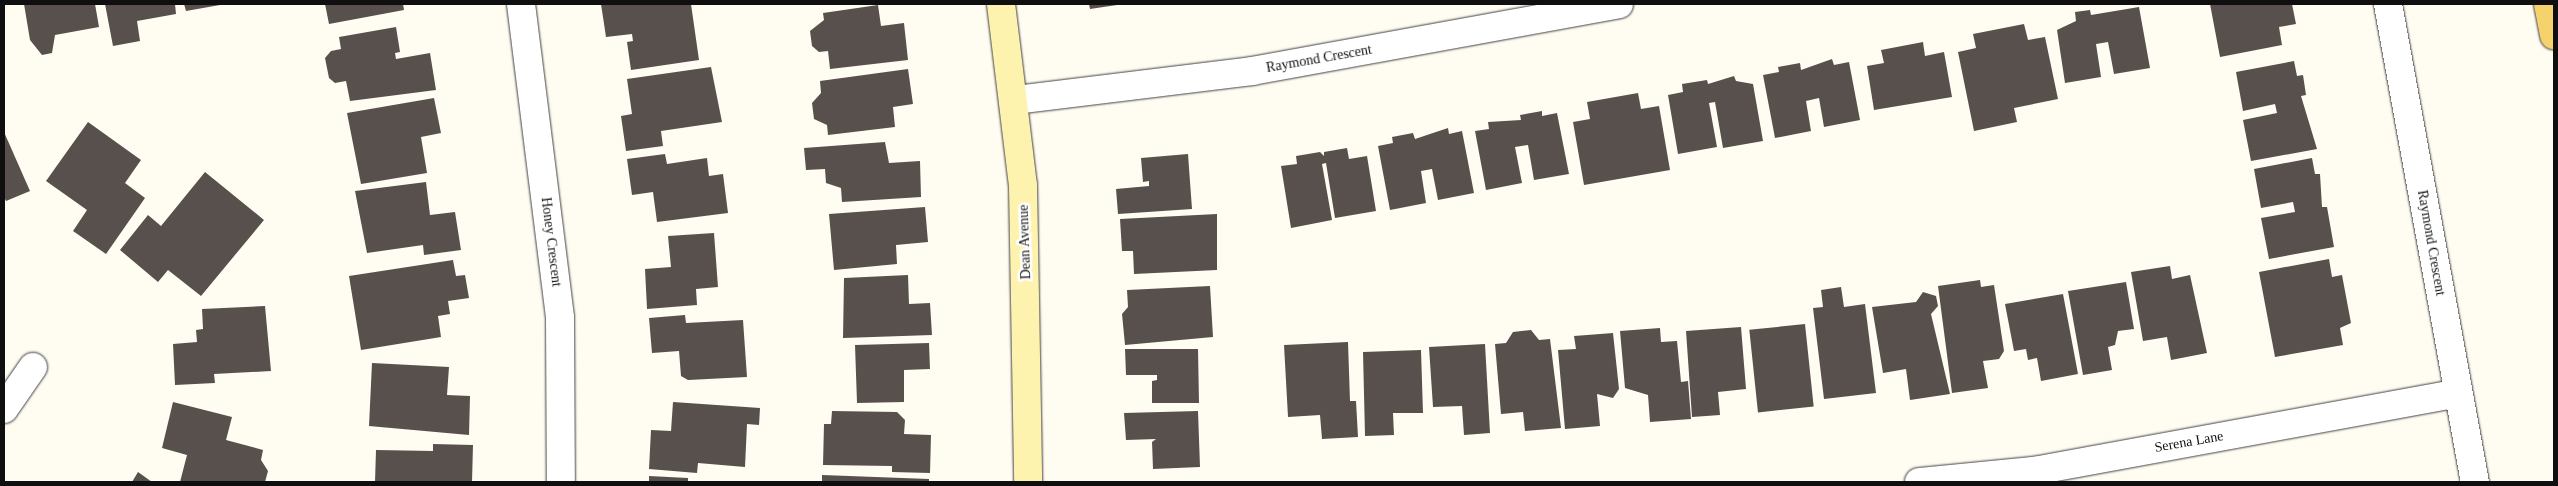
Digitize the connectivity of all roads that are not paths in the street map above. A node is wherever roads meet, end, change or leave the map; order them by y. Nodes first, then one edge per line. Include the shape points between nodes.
1 (521, 4) edge
2 (1002, 4) edge
3 (1619, 4) edge
4 (2388, 4) edge
5 (2548, 4) edge
6 (2554, 35) edge
7 (1016, 100) junction
8 (34, 368) dead end
9 (2458, 393) junction
10 (4, 409) edge
11 (560, 482) edge
12 (1028, 482) edge
13 (1919, 482) edge
14 (2475, 482) edge

1 - 11 street, Honey Crescent via 560,318
2 - 7 street, Dean Avenue
3 - 7 street, Raymond Crescent via 1252,71
4 - 9 street, Raymond Crescent
5 - 6 main road
7 - 12 street, Dean Avenue via 1029,359
8 - 10 street
9 - 13 street, Serena Lane via 2034,471
9 - 14 street, Raymond Crescent

